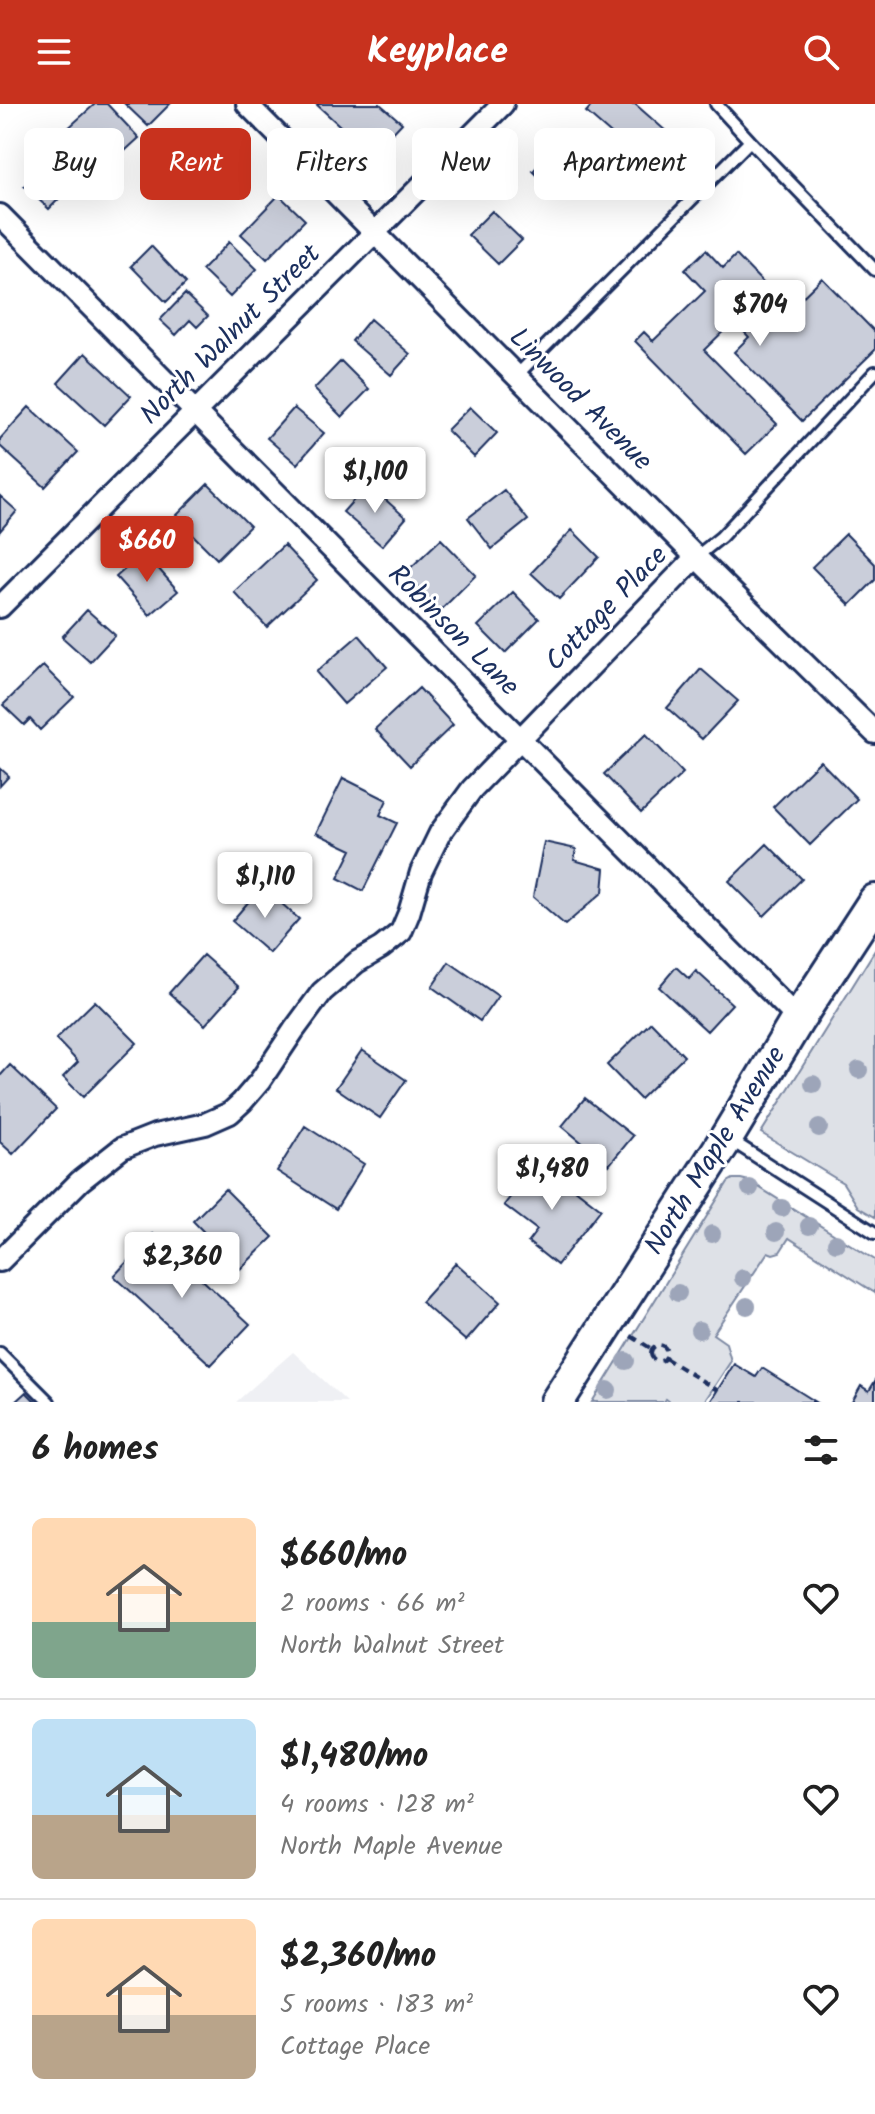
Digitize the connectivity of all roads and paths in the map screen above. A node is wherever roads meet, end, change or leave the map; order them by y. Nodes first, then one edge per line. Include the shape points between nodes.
1 (247, 104) edge
2 (503, 104) edge
3 (716, 104) edge
4 (750, 141) junction
5 (0, 215) edge
6 (374, 232) junction
7 (875, 270) edge
8 (875, 372) edge
9 (516, 376) junction
10 (195, 411) junction
11 (696, 557) junction
12 (0, 607) edge
13 (875, 733) edge
14 (521, 738) junction
15 (875, 901) edge
16 (798, 1019) junction
17 (727, 1137) junction
18 (875, 1233) edge
19 (0, 1261) edge
20 (626, 1332) dead end
21 (652, 1349) junction
22 (0, 1353) edge
23 (665, 1358) junction
24 (717, 1390) dead end
25 (49, 1402) edge
26 (557, 1402) edge

1 - 6 street, Linwood Avenue
2 - 6 street, North Walnut Street
3 - 4 lane
4 - 7 lane
4 - 9 lane
5 - 10 street, Robinson Lane
6 - 9 street, Linwood Avenue
6 - 10 street, North Walnut Street
8 - 11 lane via 721,537
9 - 11 street, Linwood Avenue
10 - 12 street, North Walnut Street
10 - 14 street, Robinson Lane
11 - 13 street, Linwood Avenue
11 - 14 street, Cottage Place
14 - 16 street, Robinson Lane
14 - 19 street, Cottage Place via 472,789 440,833 401,932 322,992 242,1102 205,1124 122,1148 80,1181
15 - 16 main road, North Maple Avenue
16 - 17 main road, North Maple Avenue
17 - 18 lane
17 - 26 main road, North Maple Avenue
20 - 21 path
21 - 23 path via 653,1359
21 - 23 path via 663,1346
22 - 25 lane
23 - 24 path

